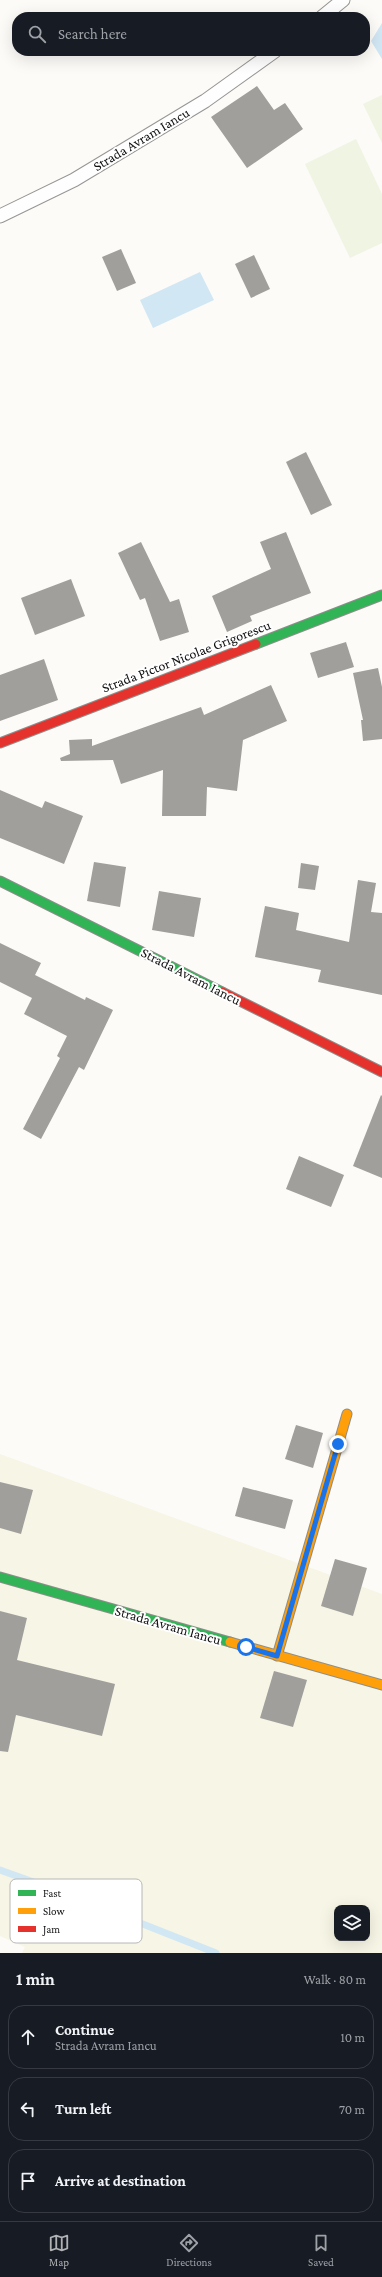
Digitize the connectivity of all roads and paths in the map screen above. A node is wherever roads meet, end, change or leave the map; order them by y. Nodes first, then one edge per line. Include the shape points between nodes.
1 (344, 0) edge
2 (328, 12) edge
3 (268, 56) edge
4 (0, 216) edge
5 (382, 595) edge
6 (0, 743) edge
7 (0, 881) edge
8 (382, 1072) edge
9 (347, 1414) dead end
10 (0, 1577) edge
11 (277, 1656) junction
12 (382, 1685) edge

1 - 2 lane
3 - 4 lane, Strada Avram Iancu via 205,101 74,180
5 - 6 main road, Strada Pictor Nicolae Grigorescu
7 - 8 main road, Strada Avram Iancu
9 - 11 main road
10 - 11 main road, Strada Avram Iancu
11 - 12 main road, Strada Avram Iancu

